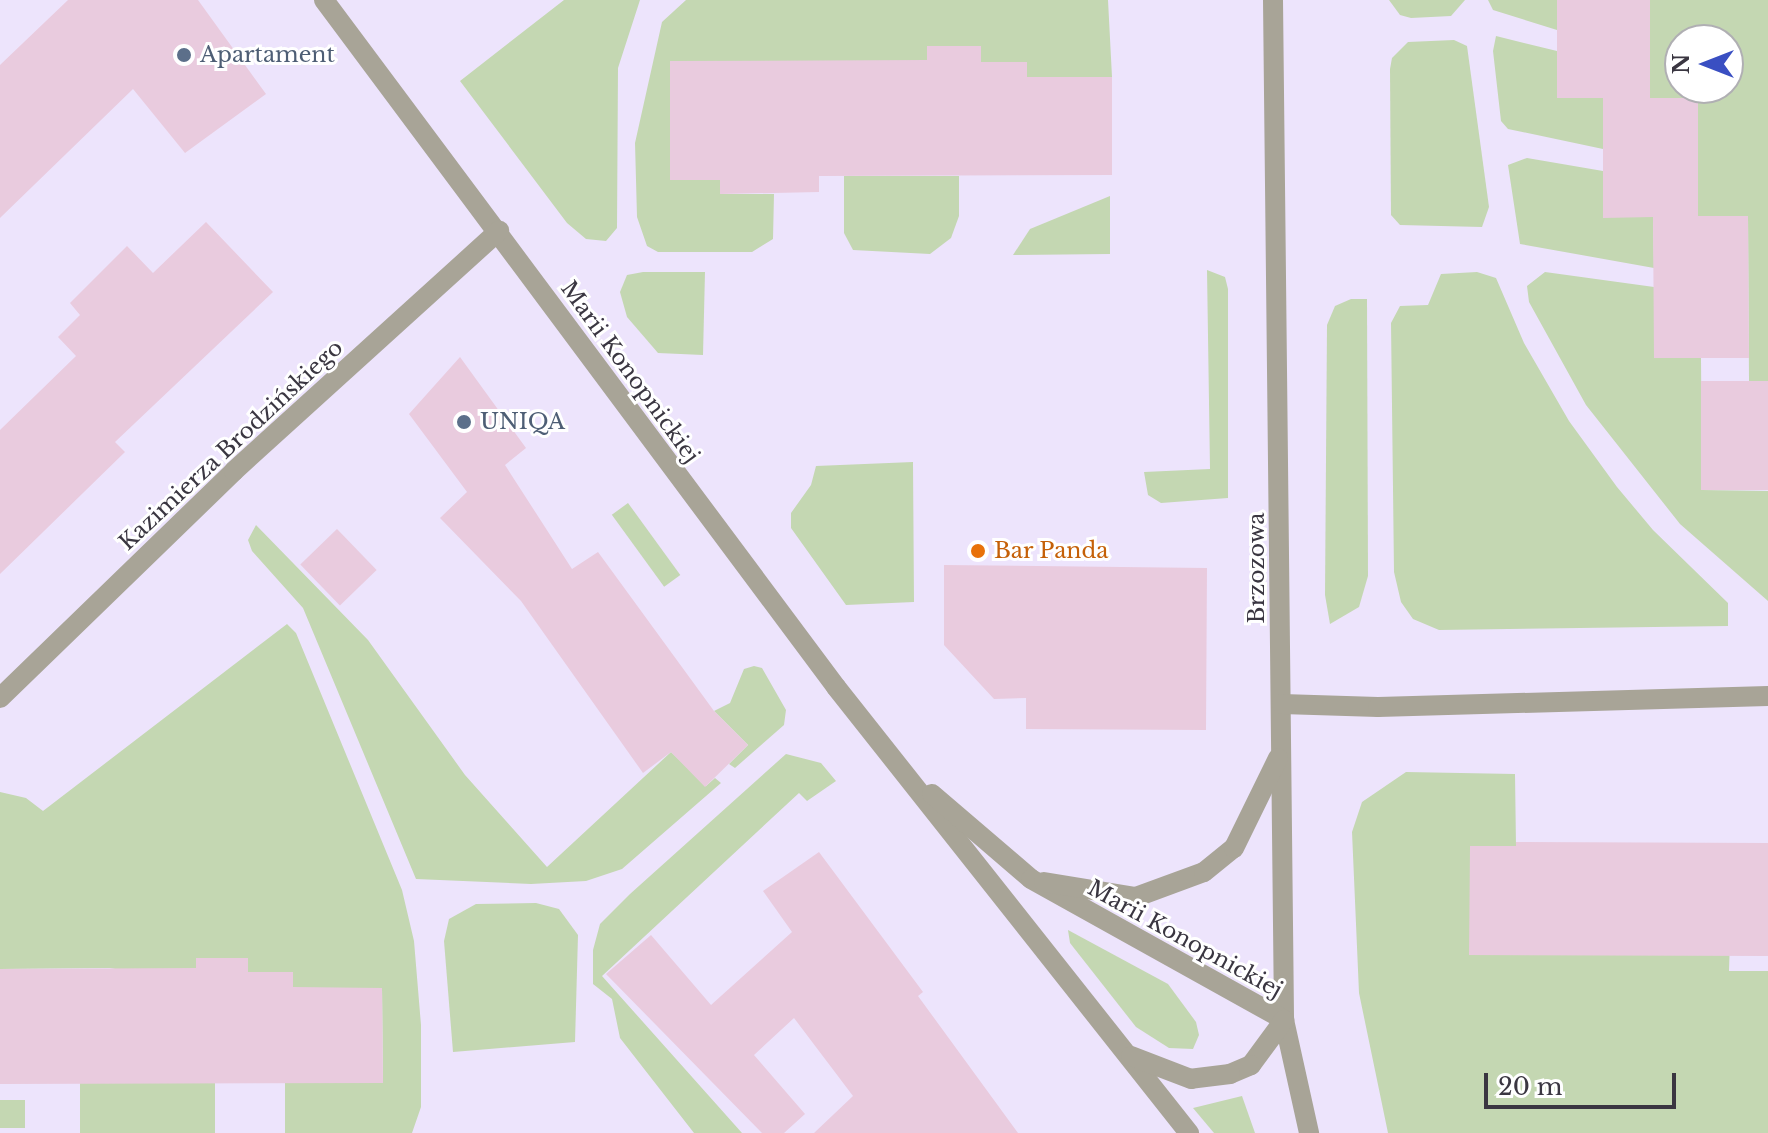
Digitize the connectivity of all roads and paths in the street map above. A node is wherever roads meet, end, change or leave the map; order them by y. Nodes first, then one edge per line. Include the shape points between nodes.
1 (324, 0) edge
2 (1273, 0) edge
3 (499, 231) junction
4 (1768, 696) edge
5 (0, 698) edge
6 (1282, 704) junction
7 (1280, 754) junction
8 (901, 769) junction
9 (1031, 879) junction
10 (1284, 1020) junction
11 (1131, 1056) junction
12 (1189, 1133) edge
13 (1309, 1133) edge

1 - 3 street, Marii Konopnickiej
2 - 6 street, Brzozowa
3 - 5 street, Kazimierza Brodzińskiego via 234,471
3 - 8 street, Marii Konopnickiej via 670,469
4 - 6 street via 1378,707
6 - 7 street, Brzozowa
7 - 9 street, Marii Konopnickiej via 1234,848 1204,872 1136,897
7 - 10 street, Brzozowa
8 - 9 street, Marii Konopnickiej
8 - 11 street, Marii Konopnickiej
9 - 10 street, Marii Konopnickiej
10 - 11 street, Marii Konopnickiej via 1251,1065 1230,1074 1191,1079
10 - 13 street, Brzozowa
11 - 12 street, Marii Konopnickiej

